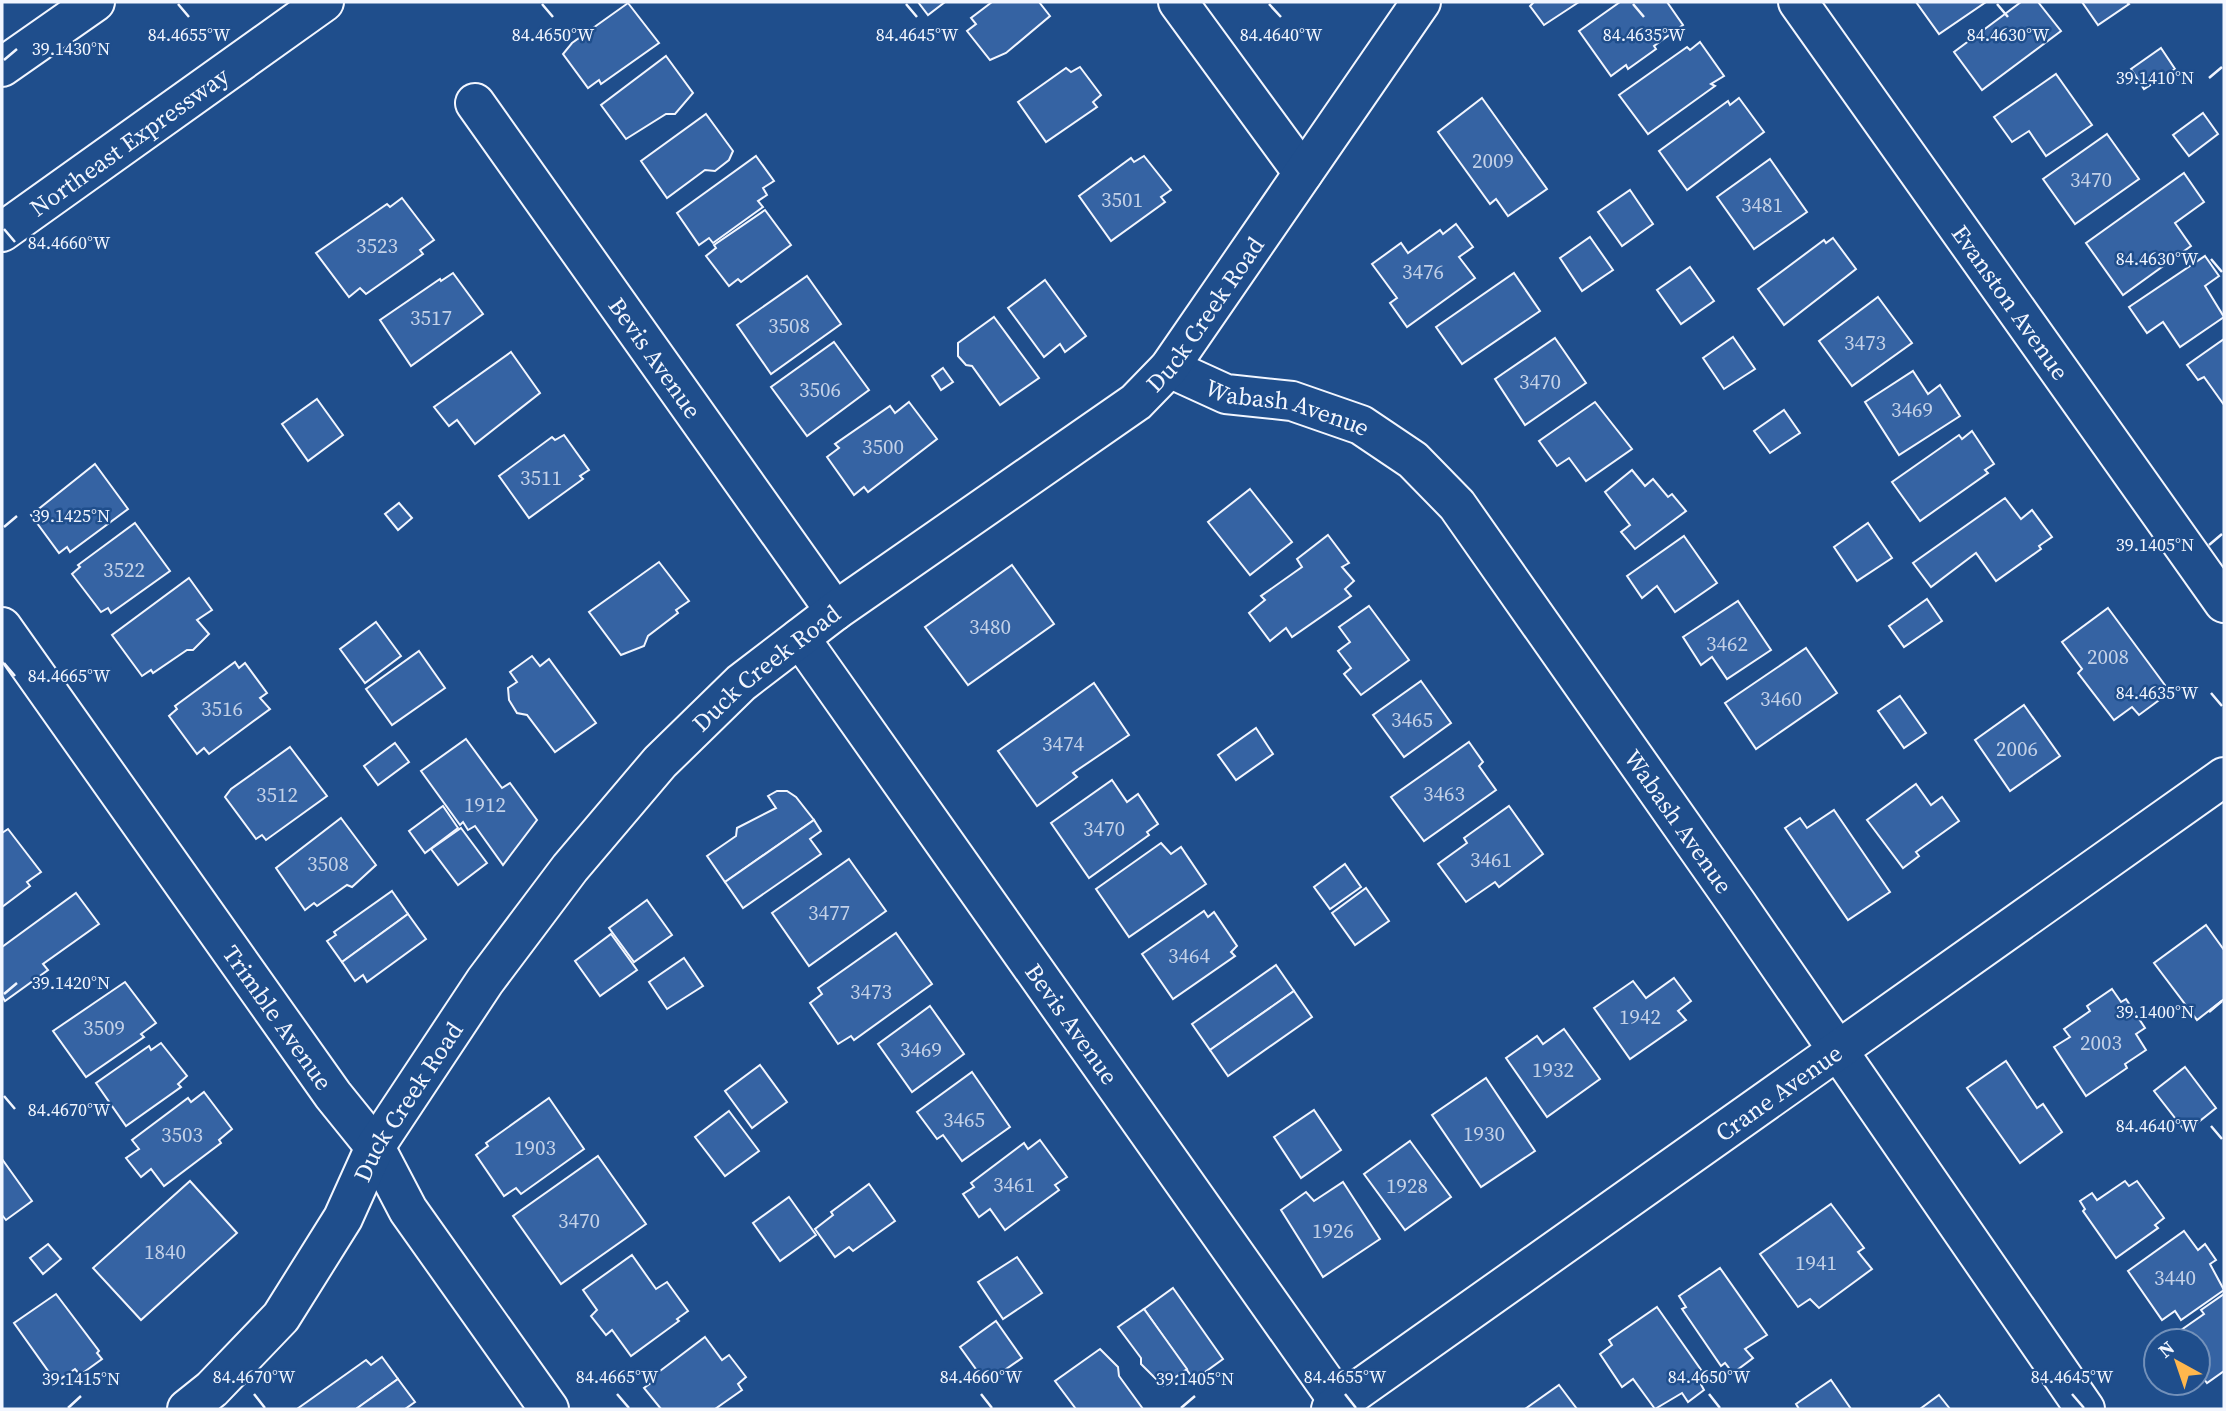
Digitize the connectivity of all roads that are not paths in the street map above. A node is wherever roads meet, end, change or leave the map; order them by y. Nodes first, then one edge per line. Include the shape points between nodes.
1 (95, 2) edge
2 (324, 2) edge
3 (1178, 2) edge
4 (1422, 2) edge
5 (1798, 2) edge
6 (2, 67) edge
7 (475, 103) dead end
8 (1303, 173) junction
9 (2, 232) edge
10 (1169, 368) junction
11 (2224, 603) edge
12 (835, 611) junction
13 (2, 627) edge
14 (800, 638) junction
15 (2224, 776) edge
16 (1836, 1050) junction
17 (375, 1147) junction
18 (1338, 1407) edge
19 (187, 1409) edge
20 (550, 1409) edge
21 (2085, 1409) edge

1 - 6 main road
2 - 9 main road, Northeast Expressway
3 - 8 main road
4 - 8 main road, Duck Creek Road
5 - 11 main road, Evanston Avenue
7 - 12 main road, Bevis Avenue
8 - 10 main road, Duck Creek Road
10 - 12 main road, Duck Creek Road via 1136,402 1084,441
10 - 16 main road, Wabash Avenue via 1226,394 1292,401 1361,425 1413,460 1457,505
12 - 14 main road, Duck Creek Road
13 - 17 main road, Trimble Avenue
14 - 17 main road, Duck Creek Road via 741,683 686,734 570,868 485,981
14 - 18 main road, Bevis Avenue
15 - 16 main road, Crane Avenue
16 - 18 main road, Crane Avenue
16 - 21 main road, Wabash Avenue
17 - 19 main road, Duck Creek Road via 343,1218 281,1317
17 - 20 main road, Trimble Avenue via 408,1210

